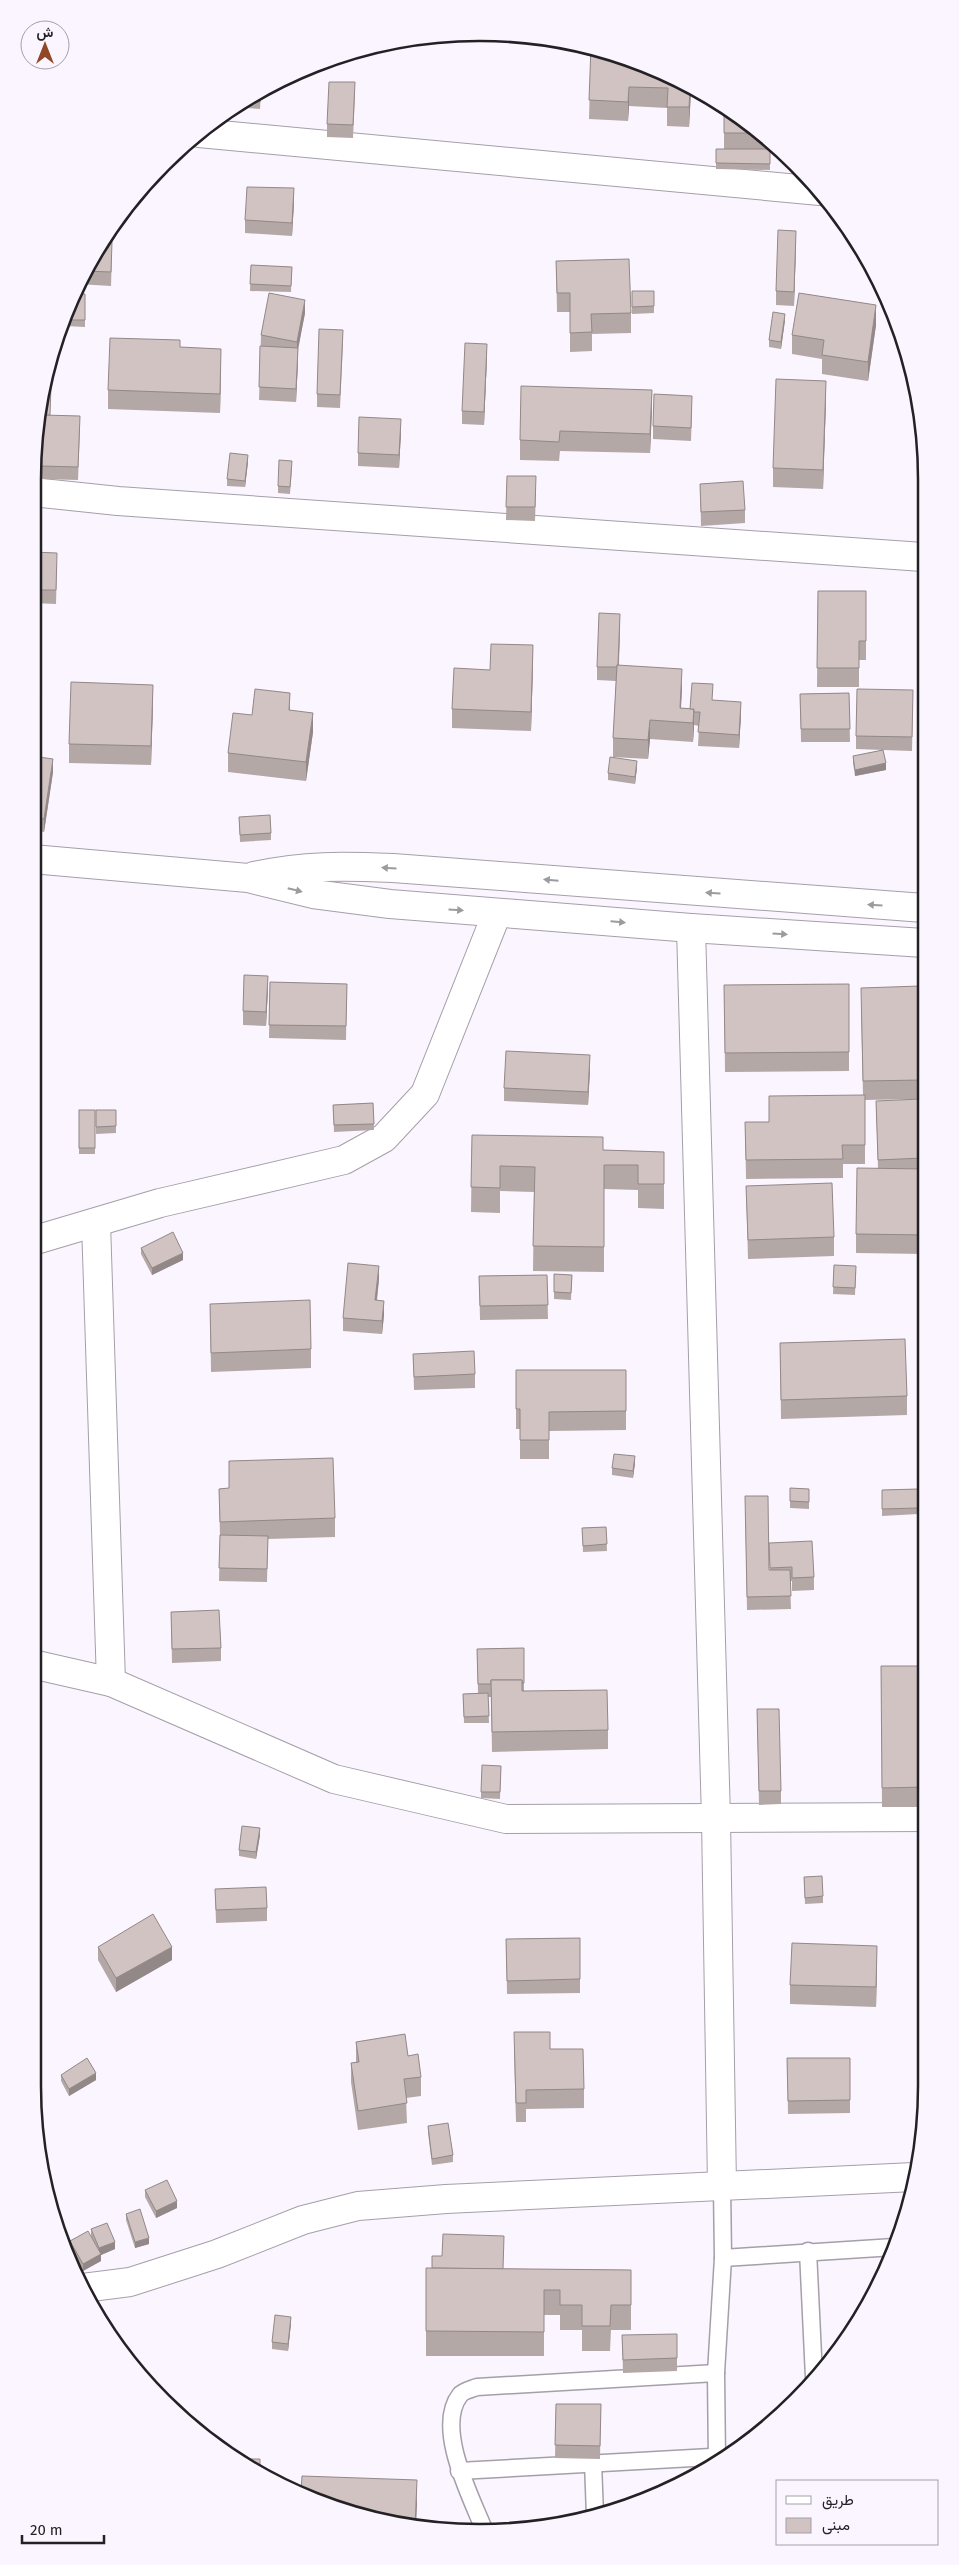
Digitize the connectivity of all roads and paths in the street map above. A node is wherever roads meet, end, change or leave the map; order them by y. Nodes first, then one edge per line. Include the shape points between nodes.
1 (210, 134) edge
2 (808, 190) edge
3 (41, 493) edge
4 (918, 557) edge
5 (41, 860) edge
6 (248, 878) junction
7 (918, 908) edge
8 (497, 913) junction
9 (691, 928) junction
10 (918, 943) edge
11 (96, 1222) junction
12 (41, 1238) edge
13 (41, 1666) edge
14 (111, 1682) junction
15 (918, 1818) edge
16 (716, 1819) junction
17 (908, 2177) edge
18 (722, 2186) junction
19 (886, 2247) edge
20 (808, 2251) junction
21 (724, 2258) junction
22 (90, 2287) edge
23 (814, 2368) edge
24 (716, 2373) junction
25 (721, 2452) edge
26 (708, 2460) edge
27 (593, 2464) junction
28 (460, 2471) junction
29 (595, 2508) edge
30 (482, 2524) edge

1 - 2 street
3 - 4 street
5 - 6 street
7 -> 6 street via 327,865
6 -> 8 street via 352,900
8 -> 9 street
8 - 11 street via 425,1094 384,1138 344,1160 160,1203
9 -> 10 street
9 - 16 street
11 - 12 street
11 - 14 street
13 - 14 street
14 - 16 street via 334,1779 506,1819
15 - 16 street
16 - 18 street
17 - 18 street
18 - 21 lane
18 - 22 street via 358,2206 303,2220 217,2254 130,2282
19 - 20 lane
20 - 21 lane
20 - 23 lane
21 - 24 lane
24 - 25 lane
24 - 28 lane via 477,2387 461,2394 453,2409 452,2430
26 - 27 lane
27 - 28 lane
27 - 29 lane
28 - 30 lane

